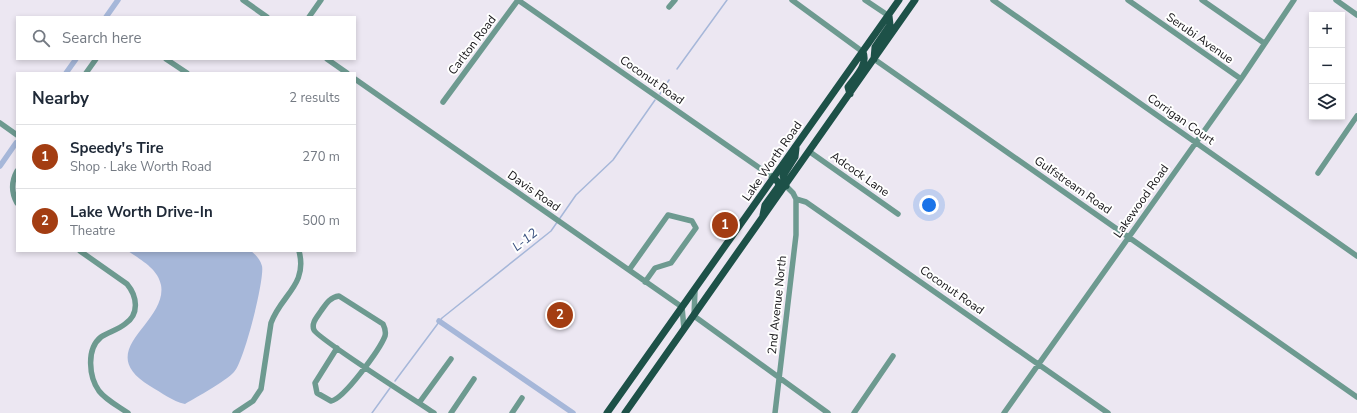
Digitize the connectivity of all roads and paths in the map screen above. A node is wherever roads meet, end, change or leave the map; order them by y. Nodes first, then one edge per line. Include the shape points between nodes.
1 (243, 0) edge
2 (321, 0) edge
3 (518, 0) edge
4 (675, 0) edge
5 (792, 0) edge
6 (866, 0) edge
7 (900, 0) edge
8 (915, 0) edge
9 (993, 0) edge
10 (1128, 0) edge
11 (1202, 0) edge
12 (1294, 0) edge
13 (1336, 0) edge
14 (669, 8) dead end
15 (1357, 15) edge
16 (266, 16) edge
17 (310, 16) edge
18 (889, 16) junction
19 (1264, 43) junction
20 (863, 52) junction
21 (874, 59) junction
22 (95, 60) edge
23 (168, 60) edge
24 (328, 60) edge
25 (87, 72) edge
26 (186, 72) edge
27 (346, 72) edge
28 (356, 80) edge
29 (1241, 80) junction
30 (850, 94) junction
31 (443, 102) dead end
32 (1357, 116) edge
33 (0, 123) edge
34 (16, 134) edge
35 (1196, 143) junction
36 (796, 146) junction
37 (810, 152) junction
38 (1318, 173) dead end
39 (16, 174) edge
40 (774, 178) junction
41 (786, 186) junction
42 (796, 199) junction
43 (16, 201) edge
44 (898, 214) dead end
45 (761, 221) junction
46 (1128, 238) junction
47 (81, 252) edge
48 (300, 252) edge
49 (1357, 256) edge
50 (629, 270) junction
51 (646, 282) junction
52 (695, 290) junction
53 (682, 307) junction
54 (694, 316) junction
55 (684, 329) junction
56 (337, 348) junction
57 (893, 356) dead end
58 (451, 358) dead end
59 (1039, 364) junction
60 (365, 366) junction
61 (780, 378) junction
62 (474, 380) dead end
63 (1357, 397) edge
64 (522, 398) dead end
65 (419, 403) junction
66 (128, 413) edge
67 (235, 413) edge
68 (434, 413) edge
69 (451, 413) edge
70 (512, 413) edge
71 (607, 413) edge
72 (625, 413) edge
73 (775, 413) edge
74 (828, 413) edge
75 (854, 413) edge
76 (1004, 413) edge
77 (1108, 413) edge

1 - 16 street
2 - 17 street
3 - 31 street, Carlton Road
3 - 40 street, Coconut Road
4 - 14 street
5 - 20 street
6 - 18 street
7 - 18 main road, Lake Worth Road
8 - 21 main road
9 - 35 street, Corrigan Court
10 - 29 street, Serubi Avenue
11 - 19 street
12 - 19 street, Lakewood Road
13 - 15 street
18 - 20 main road, Lake Worth Road
18 - 21 main road via 890,25 875,47
19 - 29 street, Lakewood Road
20 - 30 main road via 864,64 848,87
20 - 36 main road, Lake Worth Road
21 - 30 main road
21 - 46 street, Gulfstream Road
22 - 25 street
23 - 26 street
24 - 27 street
28 - 50 street, Davis Road
29 - 35 street, Lakewood Road
30 - 37 main road
32 - 38 street
33 - 34 street
35 - 46 street, Lakewood Road
35 - 49 street, Corrigan Court
36 - 40 main road, Lake Worth Road
36 - 41 main road via 795,157 783,176
37 - 41 main road
37 - 44 street, Adcock Lane
39 - 43 street via 12,188
40 - 45 main road via 778,181 778,187 765,206
40 - 52 main road, Lake Worth Road
41 - 42 street, Coconut Road
41 - 45 main road
42 - 59 street, Coconut Road via 805,202
42 - 61 street, 2nd Avenue North via 796,235
45 - 54 main road
46 - 59 street, Lakewood Road
46 - 63 street, Gulfstream Road
47 - 66 street via 133,291 135,309 132,318 101,337 92,350 91,357 95,384 105,398
48 - 67 street via 301,271 298,281 270,323 261,389 253,401
50 - 51 street, Davis Road
50 - 51 street via 668,215 692,222 696,228 672,263 655,268
51 - 53 street, Davis Road
52 - 53 main road, Lake Worth Road
52 - 54 street
53 - 55 street
53 - 71 main road, Lake Worth Road
54 - 55 main road
54 - 61 street
55 - 72 main road
56 - 60 street
56 - 60 street via 314,383 315,390 320,396 331,401 338,398
56 - 60 street via 316,333 314,322 329,300 335,296 343,296 383,324 386,331
57 - 75 street
58 - 65 street
59 - 76 street, Lakewood Road
59 - 77 street, Coconut Road
60 - 65 street
61 - 73 street, 2nd Avenue North
61 - 74 street
62 - 69 street
64 - 70 street
65 - 68 street

